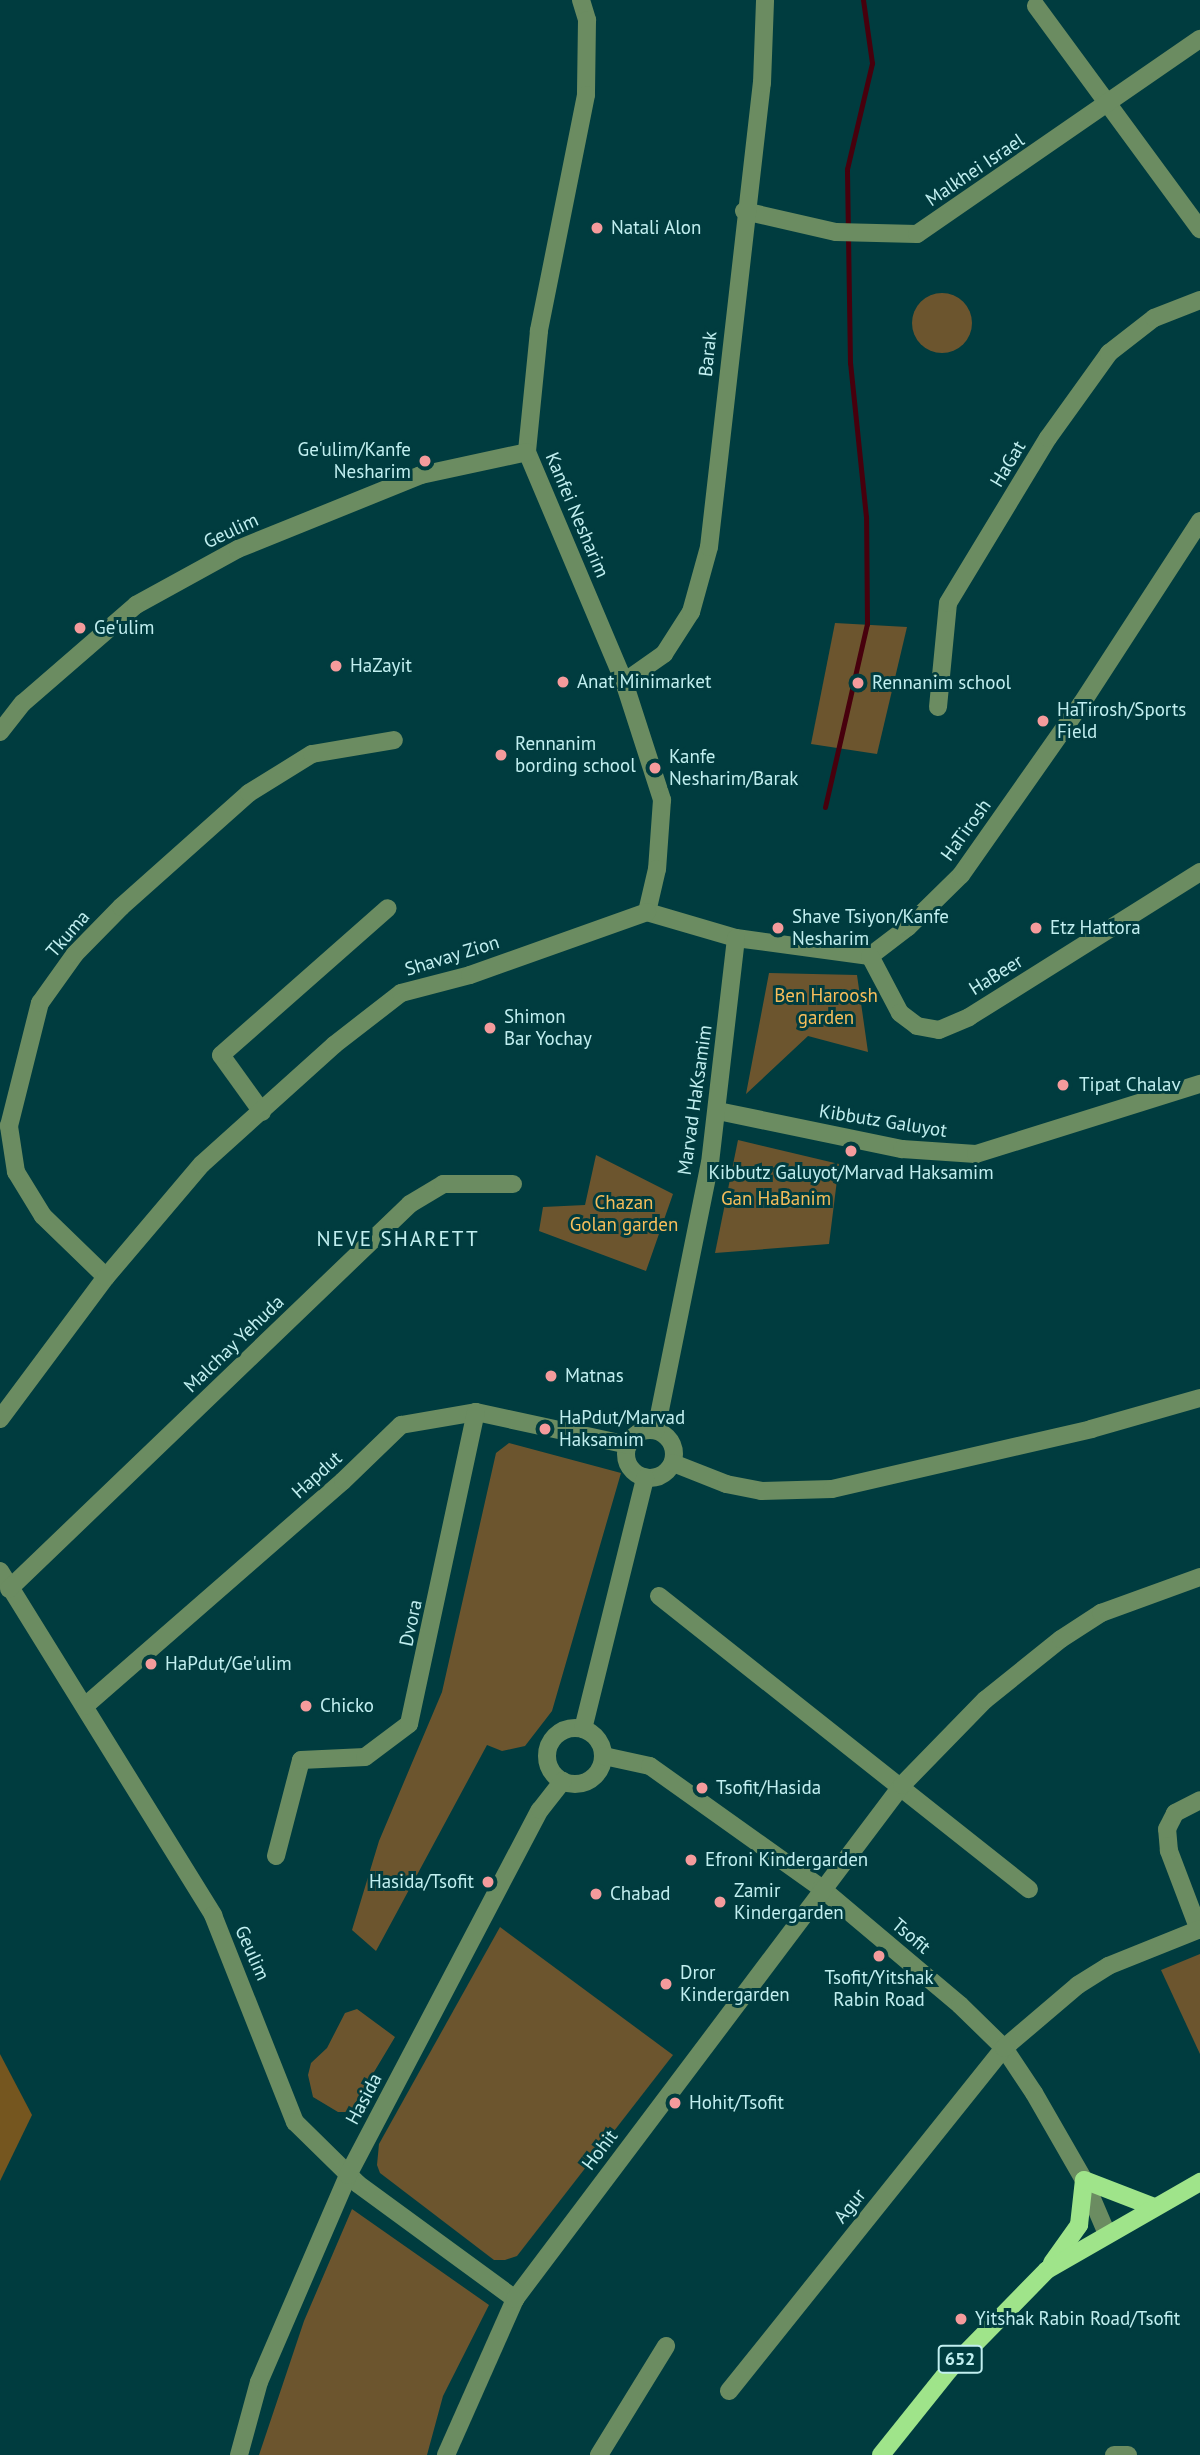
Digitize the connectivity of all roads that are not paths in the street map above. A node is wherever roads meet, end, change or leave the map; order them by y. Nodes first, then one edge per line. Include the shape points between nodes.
1 (581, 0) edge
2 (765, 0) edge
3 (1036, 6) dead end
4 (1200, 39) edge
5 (1106, 106) junction
6 (744, 211) junction
7 (1200, 229) edge
8 (1200, 300) edge
9 (527, 452) junction
10 (1200, 521) edge
11 (624, 682) junction
12 (939, 707) dead end
13 (0, 732) edge
14 (394, 740) dead end
15 (1200, 872) edge
16 (388, 908) dead end
17 (647, 912) junction
18 (736, 938) junction
19 (870, 956) junction
20 (1200, 1084) edge
21 (718, 1111) junction
22 (262, 1112) junction
23 (513, 1184) dead end
24 (106, 1277) junction
25 (1200, 1398) edge
26 (477, 1412) junction
27 (0, 1419) edge
28 (656, 1430) junction
29 (628, 1445) junction
30 (673, 1463) junction
31 (645, 1478) junction
32 (0, 1571) edge
33 (1200, 1577) edge
34 (9, 1589) junction
35 (659, 1596) dead end
36 (85, 1706) junction
37 (583, 1729) junction
38 (604, 1756) junction
39 (563, 1781) junction
40 (902, 1785) junction
41 (1200, 1800) edge
42 (276, 1856) dead end
43 (821, 1888) junction
44 (1029, 1889) dead end
45 (1199, 1929) edge
46 (1004, 2048) junction
47 (348, 2175) junction
48 (1084, 2180) junction
49 (1200, 2182) edge
50 (1154, 2207) junction
51 (1107, 2234) junction
52 (1047, 2270) junction
53 (514, 2299) junction
54 (666, 2346) dead end
55 (729, 2391) dead end
56 (239, 2455) edge
57 (446, 2455) edge
58 (599, 2455) edge
59 (881, 2455) edge
60 (1114, 2455) edge
61 (1128, 2455) edge

1 - 9 street, Kanfei Nesharim via 587,20 586,95 539,331
2 - 6 street, Barak via 762,83
3 - 5 street
4 - 5 street, Malkhei Israel
5 - 6 street, Malkhei Israel via 917,234 836,232
5 - 7 street
6 - 11 street, Barak via 709,547 691,612 664,654
8 - 12 street, HaGat via 1154,318 1109,353 1048,438 948,603
9 - 11 street, Kanfei Nesharim
9 - 13 street, Geulim via 421,475 238,549 136,605 23,703
10 - 19 street, HaTirosh via 1082,703 961,875 908,927
11 - 17 street, Kanfei Nesharim via 662,800 657,869
14 - 24 street, Tkuma via 312,754 249,793 121,907 75,954 40,1003 9,1126 16,1172 43,1216
15 - 19 street, HaBeer via 969,1017 939,1030 917,1026 900,1013
16 - 22 street via 221,1055
17 - 18 street
17 - 22 street, Shavay Zion via 470,975 401,993 334,1045
18 - 19 street
18 - 21 street, Marvad HaKsamim
20 - 21 street, Kibbutz Galuyot via 976,1154 902,1149
21 - 28 street, Marvad HaKsamim
22 - 24 street, Shavay Zion via 202,1164
23 - 34 street, Malchay Yehuda via 443,1184 410,1204
24 - 27 street, Shavay Zion
25 - 30 street via 1091,1429 832,1489 761,1491 726,1484
26 - 29 street, Hapdut
26 - 36 street, Hapdut via 401,1425
26 - 42 street, Dvora via 409,1724 365,1757 300,1760
28 - 29 street via 642,1431
28 - 30 street via 670,1439
29 - 31 street via 627,1462
30 - 31 street via 659,1477
31 - 37 street
32 - 34 street, Geulim
33 - 40 street, Hohit via 1101,1614 1061,1639 985,1700
34 - 36 street, Geulim
35 - 40 street
36 - 47 street, Geulim via 213,1916 295,2122
37 - 38 street via 600,1742
37 - 39 street via 564,1730 551,1743 550,1769
38 - 39 street via 600,1770 587,1782
38 - 43 street, Tsofit via 650,1766
39 - 47 street, Hasida via 540,1810
40 - 43 street, Hohit
40 - 44 street
41 - 45 street via 1175,1813 1167,1829 1169,1851
43 - 46 street, Tsofit
43 - 53 street, Hohit
45 - 46 street, Agur via 1108,1966 1078,1985
46 - 48 street, Tsofit
46 - 55 street, Agur
47 - 53 street, Geulim
47 - 56 street, Hasida via 260,2382
48 - 50 main road
48 - 51 street, Tsofit
48 - 52 main road via 1079,2225
49 - 50 main road, 652
50 - 51 main road, 652
51 - 52 main road, 652
52 - 59 main road, 652 via 949,2370
53 - 57 street, Hohit
54 - 58 street
60 - 61 street

